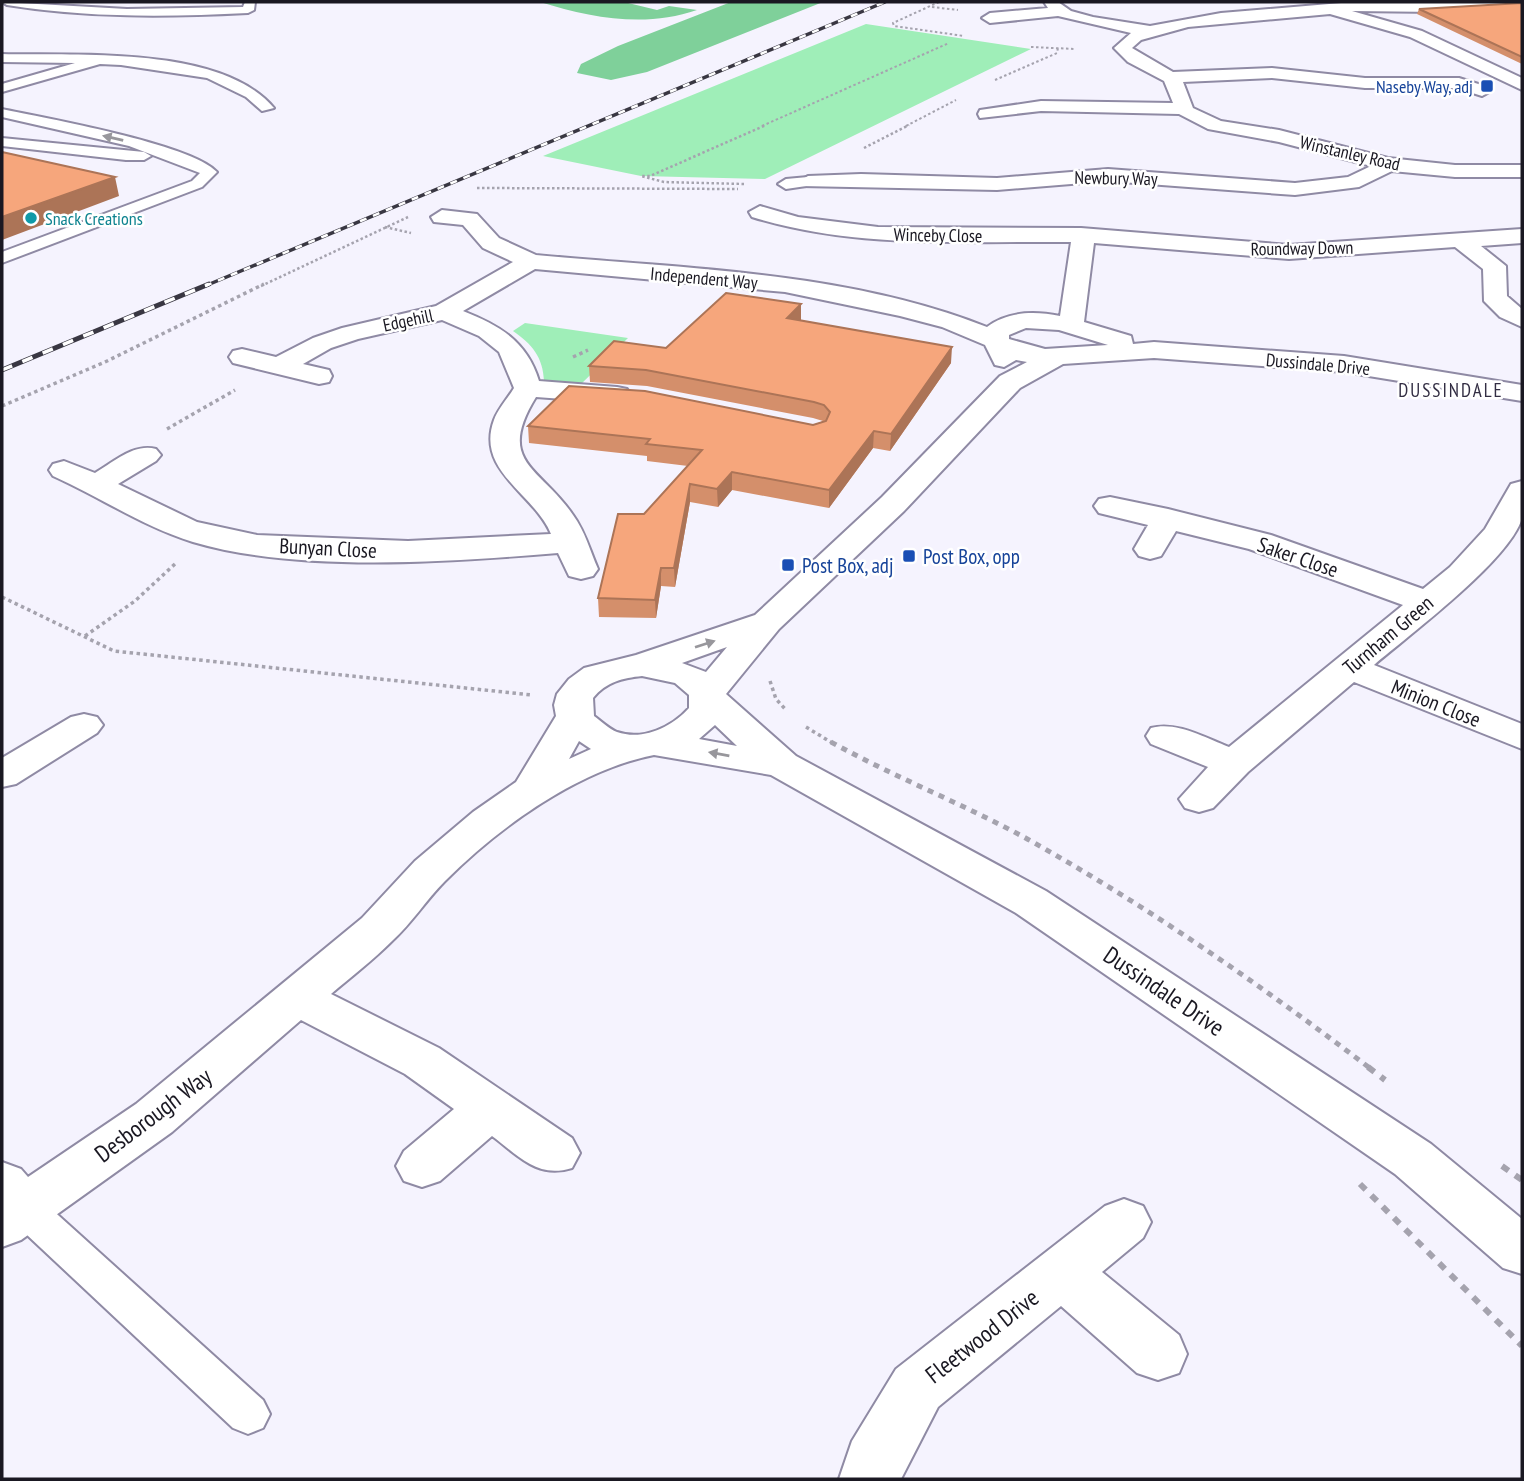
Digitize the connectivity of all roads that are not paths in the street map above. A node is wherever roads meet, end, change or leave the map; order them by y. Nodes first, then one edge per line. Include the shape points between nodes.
1 (7, 2) edge
2 (250, 2) edge
3 (1522, 2) edge
4 (1055, 7) edge
5 (1438, 7) junction
6 (1350, 9) edge
7 (1389, 15) junction
8 (990, 18) dead end
9 (1146, 30) junction
10 (1416, 34) junction
11 (2, 58) edge
12 (100, 60) junction
13 (1169, 77) junction
14 (1522, 85) edge
15 (2, 88) edge
16 (1482, 91) dead end
17 (2, 96) edge
18 (988, 99) road end
19 (24, 100) dead end
20 (267, 108) dead end
21 (1183, 109) junction
22 (2, 113) edge
23 (2, 142) edge
24 (179, 152) junction
25 (1388, 164) junction
26 (1522, 171) edge
27 (808, 182) joint
28 (786, 184) road end
29 (760, 212) dead end
30 (442, 217) dead end
31 (795, 223) junction
32 (1081, 235) junction
33 (1522, 236) edge
34 (772, 237) dead end
35 (1458, 239) junction
36 (2, 258) edge
37 (531, 262) junction
38 (1075, 290) junction
39 (444, 312) junction
40 (1522, 319) edge
41 (1074, 328) junction
42 (1008, 332) junction
43 (1154, 350) junction
44 (1064, 355) junction
45 (242, 357) dead end
46 (280, 366) junction
47 (319, 376) dead end
48 (1010, 382) junction
49 (528, 388) junction
50 (1522, 393) edge
51 (646, 397) edge
52 (146, 455) road end
53 (64, 470) dead end
54 (97, 484) junction
55 (1522, 490) edge
56 (1110, 506) dead end
57 (1168, 518) junction
58 (1510, 537) edge
59 (1150, 549) dead end
60 (1426, 602) junction
61 (767, 622) junction
62 (642, 665) junction
63 (1350, 668) junction
64 (709, 697) junction
65 (574, 717) junction
66 (85, 725) dead end
67 (1165, 736) dead end
68 (1522, 738) edge
69 (645, 745) junction
70 (11, 759) edge
71 (1234, 763) junction
72 (782, 765) junction
73 (531, 790) junction
74 (1199, 799) dead end
75 (298, 998) junction
76 (489, 1109) junction
77 (555, 1153) dead end
78 (422, 1166) dead end
79 (9, 1205) edge
80 (1124, 1222) dead end
81 (1522, 1251) edge
82 (1063, 1272) junction
83 (1158, 1354) dead end
84 (248, 1414) dead end
85 (870, 1479) edge

1 - 2 lane via 178,12 248,10
3 - 5 street
4 - 8 street
4 - 9 street
5 - 6 street
5 - 7 street
6 - 7 street
6 - 9 street via 1188,22
6 - 10 street
7 - 10 street
9 - 13 street via 1122,48 1131,58
10 - 14 street
11 - 12 lane
12 - 15 lane
12 - 20 lane via 219,79 258,97
13 - 16 street via 1272,73 1365,83 1459,79
13 - 21 street via 1176,84
17 - 19 lane
18 - 21 street, Winstanley Road via 1010,110 1041,106
21 - 25 street, Winstanley Road via 1208,123
24 -> 22 lane
23 - 24 lane via 102,156
24 - 36 lane via 210,173 197,184
25 - 26 street, Winstanley Road via 1473,172
25 - 27 street, Newbury Way via 1352,183 1296,189 1108,175 963,184 835,175
27 - 28 lane
29 - 31 street, Winceby Close
30 - 37 street, Independent Way via 480,215 491,243
31 - 32 street, Winceby Close via 878,234
31 - 34 street
32 - 35 street, Roundway Down via 1289,252
32 - 38 street
33 - 35 street, Roundway Down
35 - 40 street via 1494,267 1495,298
37 - 39 street, Edgehill
37 - 42 street, Independent Way via 758,281
38 - 41 street
38 - 42 street
39 - 46 street, Edgehill via 351,333
39 - 49 street via 508,342 523,366
41 - 42 street, Dussindale Drive via 1051,322
41 - 43 street, Dussindale Drive
41 - 44 street via 1087,343
42 - 44 street, Dussindale Drive via 1031,356
42 - 48 street
43 - 44 street, Dussindale Drive
43 - 50 street, Dussindale Drive via 1344,365
44 - 48 street, Dussindale Drive
45 - 46 street
46 - 47 street
48 - 61 street, Dussindale Drive via 893,504
49 - 51 street
49 - 54 street, Bunyan Close via 508,419 509,463 560,518 576,555 365,552 244,543 163,522
52 - 54 street
53 - 54 street, Bunyan Close
55 - 58 street, Turnham Green
56 - 57 street, Saker Close
57 - 59 street
57 - 60 street, Saker Close via 1260,542
58 - 60 street, Turnham Green
60 - 63 street, Turnham Green
62 -> 61 street, Dussindale Drive
61 - 64 street, Dussindale Drive
62 - 64 street, Dussindale Drive via 688,674
62 - 65 street, Dussindale Drive via 611,670 587,682 573,700
63 - 68 street, Minion Close
63 - 71 street, Turnham Green
64 - 69 street, Dussindale Drive via 702,722 691,731
64 - 72 street, Dussindale Drive
65 - 69 street, Dussindale Drive via 596,737
65 - 73 street, Desborough Way
66 - 70 street
67 - 71 street
72 -> 69 street, Dussindale Drive
69 - 73 street, Desborough Way
71 - 74 street, Turnham Green
72 - 81 street, Dussindale Drive via 1031,902 1413,1159
73 - 75 street, Desborough Way via 430,871 378,929
75 - 76 street via 422,1061
75 - 79 street, Desborough Way via 154,1118
76 - 77 street
76 - 78 street
79 - 84 lane
80 - 82 street, Fleetwood Drive
82 - 83 street
82 - 85 street, Fleetwood Drive via 917,1388 874,1462

